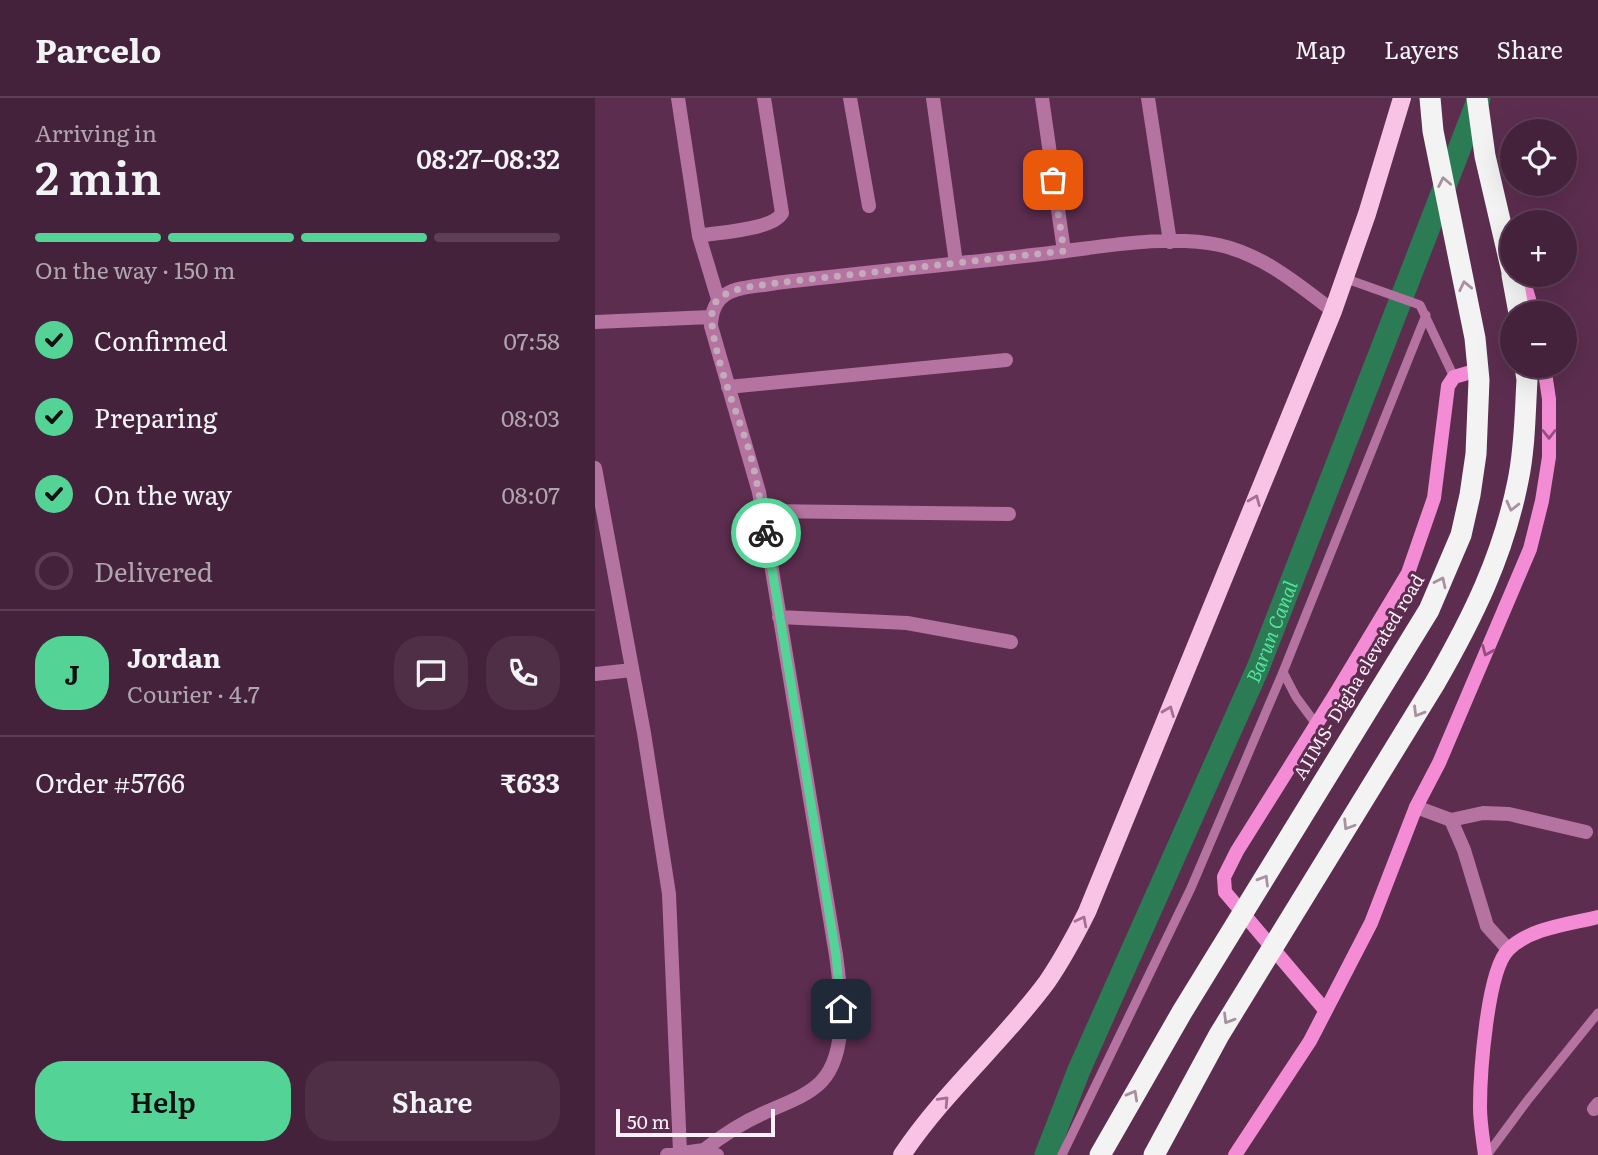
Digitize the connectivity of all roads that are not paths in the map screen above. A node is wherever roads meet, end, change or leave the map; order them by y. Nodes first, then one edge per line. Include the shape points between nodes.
1 (678, 98) edge
2 (765, 98) edge
3 (850, 98) edge
4 (933, 98) edge
5 (1042, 98) edge
6 (1148, 98) edge
7 (1402, 98) edge
8 (1430, 98) edge
9 (1477, 98) edge
10 (869, 206) dead end
11 (1500, 216) edge
12 (699, 236) junction
13 (1170, 242) junction
14 (1064, 251) junction
15 (956, 263) junction
16 (1344, 278) junction
17 (717, 299) junction
18 (1333, 311) junction
19 (1426, 315) junction
20 (711, 317) junction
21 (595, 322) edge
22 (1006, 360) dead end
23 (1478, 370) junction
24 (1454, 377) junction
25 (1525, 378) edge
26 (1546, 378) edge
27 (728, 387) junction
28 (595, 468) edge
29 (762, 511) junction
30 (1009, 514) dead end
31 (600, 525) edge
32 (779, 617) junction
33 (1011, 642) dead end
34 (632, 670) junction
35 (1283, 672) junction
36 (595, 674) edge
37 (1316, 724) junction
38 (1416, 807) junction
39 (1451, 820) junction
40 (1586, 832) dead end
41 (1598, 917) edge
42 (1508, 949) junction
43 (1325, 1010) junction
44 (1598, 1013) edge
45 (711, 1152) edge
46 (673, 1153) edge
47 (902, 1155) edge
48 (1062, 1155) edge
49 (1100, 1155) edge
50 (1154, 1155) edge
51 (1235, 1155) edge
52 (1486, 1155) edge

1 - 12 street
2 - 12 street via 782,213 763,225
3 - 10 street
4 - 15 street
5 - 14 street
6 - 13 street
7 - 16 main road
23 -> 8 highway, AIIMS- Digha elevated road
9 - 11 highway
12 - 17 street
13 - 14 street
13 - 18 street via 1219,245 1246,254
14 - 15 street
15 - 17 street via 776,283
16 - 18 main road
16 - 19 lane via 1420,305
17 - 20 street
47 -> 18 main road via 1046,983 1087,912
19 - 24 lane
19 - 35 lane
20 - 21 street
20 - 27 street
22 - 27 street
23 - 24 street
49 -> 23 highway, AIIMS- Digha elevated road via 1182,1012 1429,610 1461,535 1470,495 1479,416
24 - 37 street via 1444,407 1434,498 1408,573
25 -> 50 highway via 1518,480 1499,556 1463,635 1219,1035
26 -> 38 street via 1549,457 1529,549
27 - 29 street
28 - 31 street
29 - 30 street
29 - 32 street
31 - 34 street
32 - 33 street via 907,623
32 - 45 street via 837,965 839,1040 830,1070 821,1082 726,1132
34 - 36 street
34 - 46 street via 669,894
35 - 37 lane
35 - 48 lane via 1191,888
37 - 43 street via 1224,877 1225,892
38 - 39 street
38 - 43 street via 1371,923
39 - 40 street via 1483,813 1509,814
39 - 42 street via 1487,926
41 - 42 street via 1527,937
42 - 52 street via 1493,981 1488,1013 1480,1104
43 - 51 street via 1310,1041
44 - 52 lane
45 - 46 street

